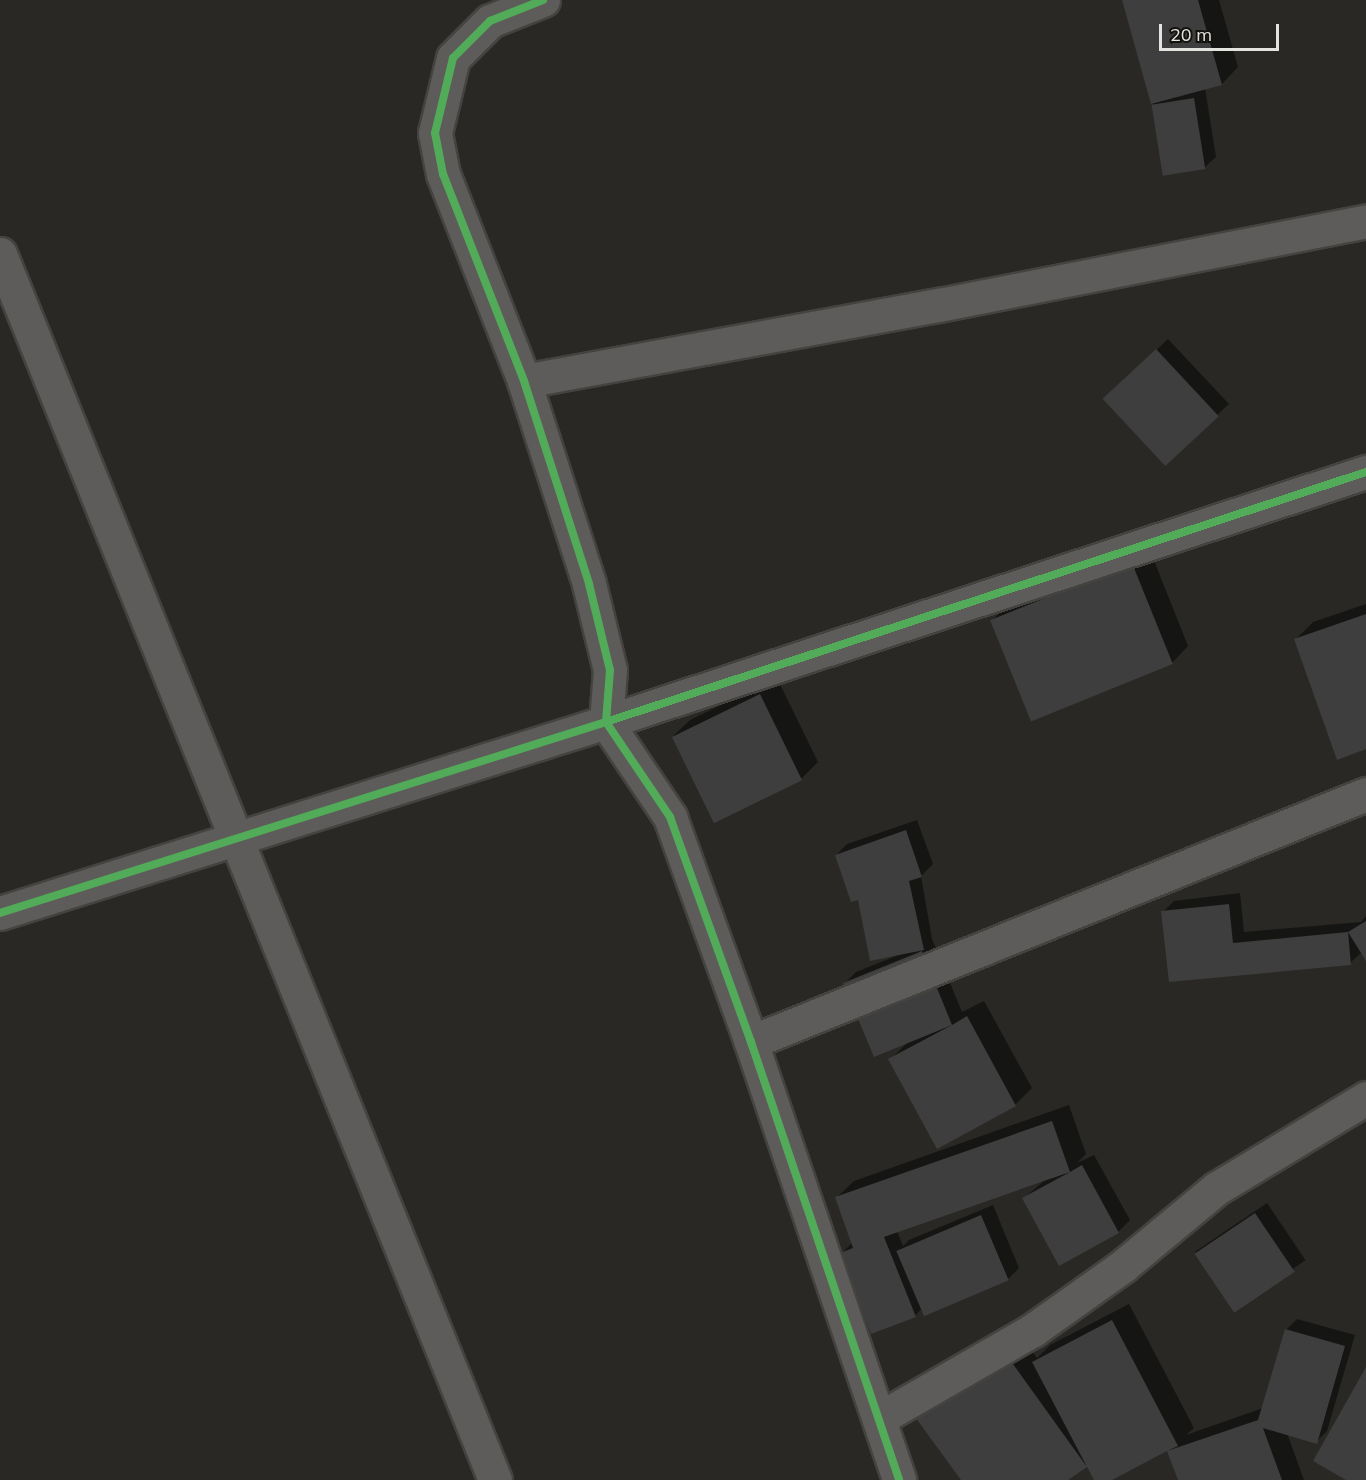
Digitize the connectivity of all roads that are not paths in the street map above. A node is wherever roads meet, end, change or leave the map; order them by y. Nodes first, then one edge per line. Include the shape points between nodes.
1 (543, 0) edge
2 (1366, 221) edge
3 (0, 254) edge
4 (524, 381) junction
5 (1366, 472) edge
6 (606, 722) junction
7 (1366, 794) edge
8 (236, 838) junction
9 (0, 913) edge
10 (751, 1042) junction
11 (1366, 1098) edge
12 (880, 1418) junction
13 (495, 1480) edge
14 (899, 1480) edge

1 - 4 street via 490,21 453,58 435,133 443,174
2 - 4 street
3 - 8 street
4 - 6 street via 607,649 610,670
5 - 6 street
6 - 8 street
6 - 10 street via 670,817
7 - 10 street
8 - 9 street
8 - 13 street
10 - 12 street
11 - 12 street via 1217,1188 1123,1266 1033,1330
12 - 14 street

